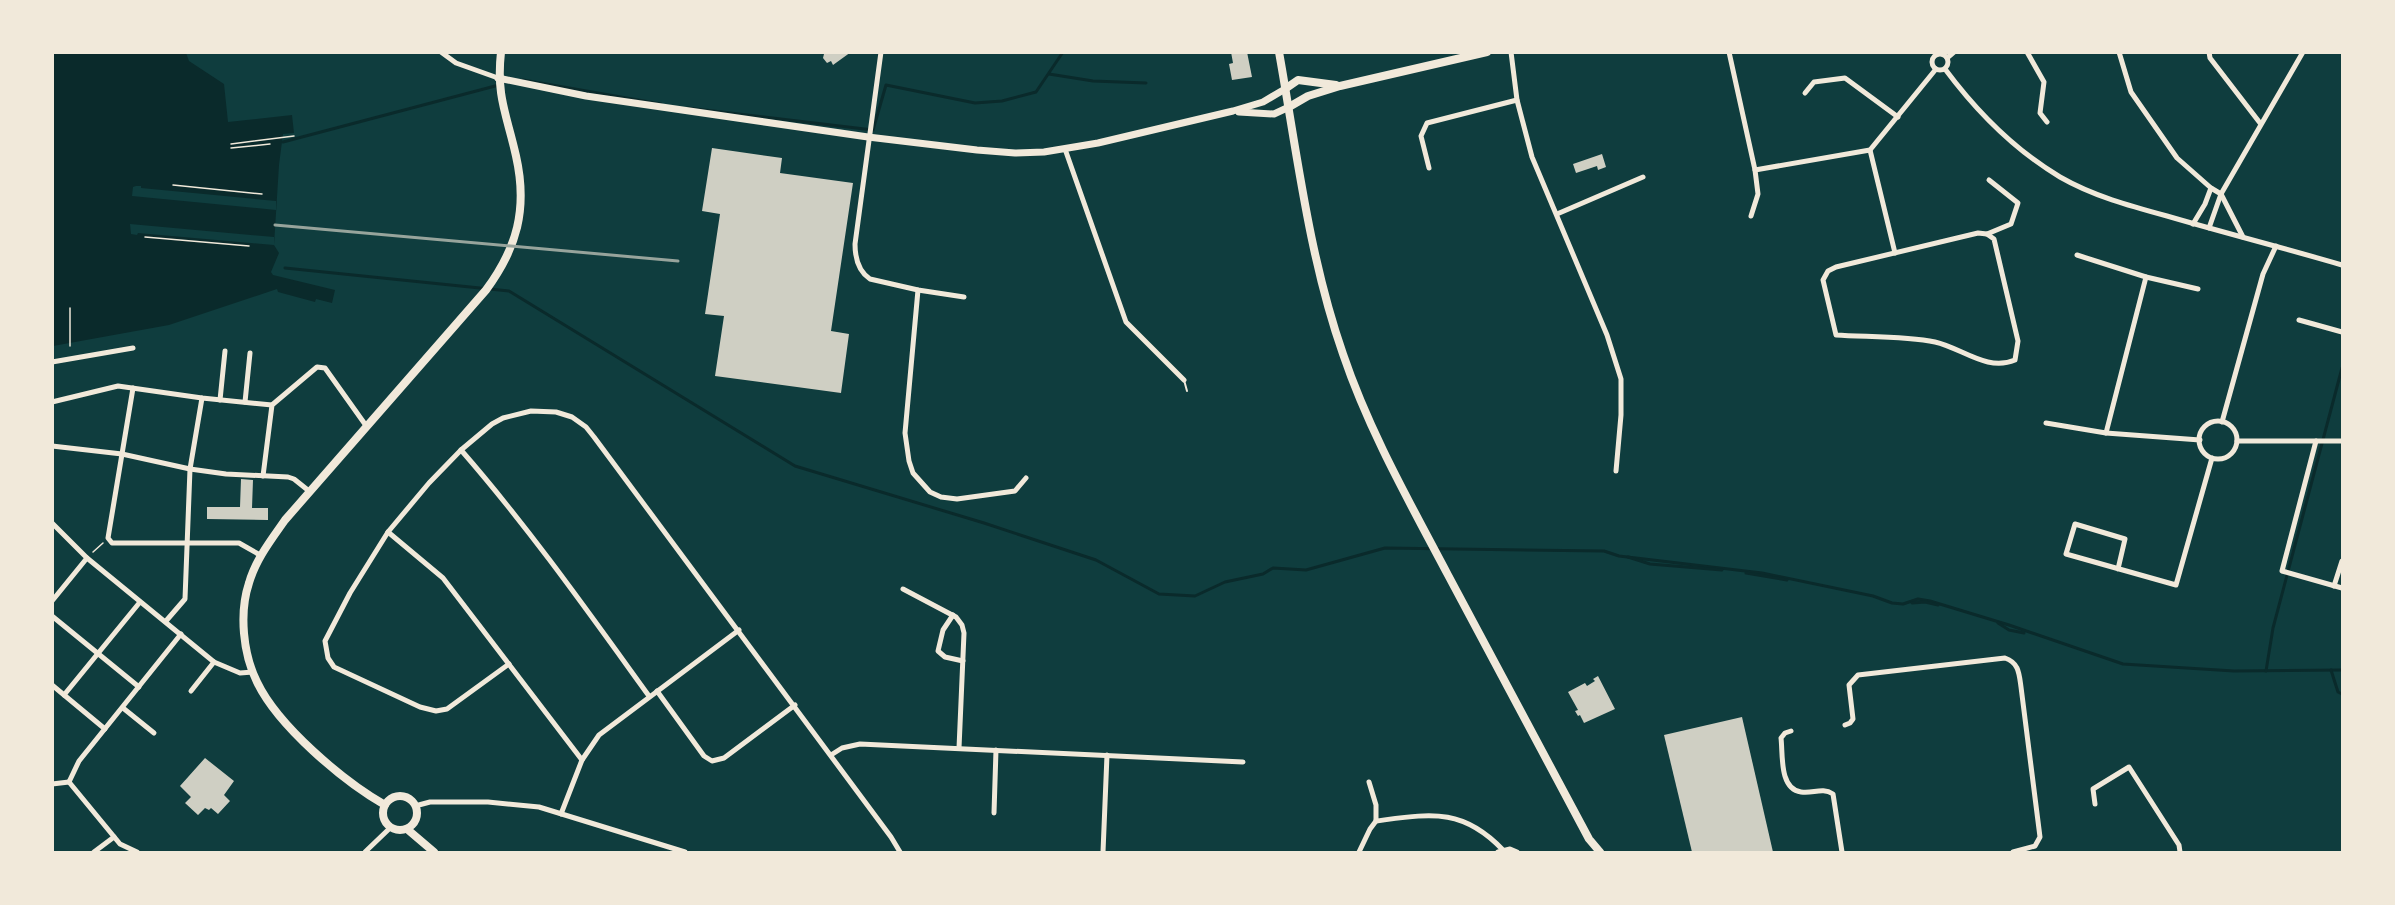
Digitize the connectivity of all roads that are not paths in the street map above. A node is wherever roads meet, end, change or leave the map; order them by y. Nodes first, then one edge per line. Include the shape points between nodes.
1 (441, 52) edge
2 (501, 52) edge
3 (881, 52) edge
4 (1279, 52) edge
5 (1486, 52) edge
6 (1511, 52) edge
7 (1729, 52) edge
8 (1954, 52) edge
9 (2027, 52) edge
10 (2119, 52) edge
11 (2209, 52) edge
12 (2303, 52) edge
13 (1937, 54) edge
14 (1947, 58) junction
15 (1936, 69) junction
16 (1945, 69) junction
17 (498, 78) junction
18 (1340, 86) junction
19 (1285, 89) junction
20 (1805, 93) dead end
21 (1517, 100) junction
22 (1288, 107) junction
23 (1233, 111) junction
24 (1898, 117) junction
25 (2048, 122) dead end
26 (2260, 123) junction
27 (868, 136) junction
28 (1065, 149) junction
29 (1870, 150) junction
30 (1429, 168) dead end
31 (1755, 170) junction
32 (1643, 177) dead end
33 (1989, 180) dead end
34 (2211, 188) junction
35 (2221, 194) junction
36 (1557, 214) junction
37 (1751, 216) dead end
38 (2193, 224) junction
39 (2209, 228) junction
40 (1987, 234) junction
41 (2243, 237) junction
42 (2276, 246) junction
43 (1895, 253) junction
44 (2077, 255) dead end
45 (2343, 265) edge
46 (2146, 277) junction
47 (2198, 289) dead end
48 (918, 290) junction
49 (964, 297) dead end
50 (2300, 320) dead end
51 (2343, 332) edge
52 (134, 348) dead end
53 (225, 351) dead end
54 (250, 353) dead end
55 (52, 362) edge
56 (1184, 380) joint
57 (134, 388) junction
58 (1187, 391) dead end
59 (202, 398) junction
60 (220, 400) junction
61 (52, 402) edge
62 (245, 402) junction
63 (272, 405) junction
64 (2222, 422) junction
65 (2046, 423) dead end
66 (367, 427) junction
67 (2106, 433) junction
68 (2199, 440) junction
69 (2237, 441) junction
70 (2316, 441) junction
71 (2343, 441) edge
72 (52, 446) edge
73 (461, 450) junction
74 (122, 454) junction
75 (2212, 458) junction
76 (190, 469) junction
77 (1616, 471) dead end
78 (263, 476) junction
79 (1026, 478) dead end
80 (309, 491) junction
81 (52, 523) edge
82 (388, 532) junction
83 (187, 543) junction
84 (260, 555) junction
85 (87, 558) junction
86 (2343, 561) edge
87 (2118, 569) junction
88 (2334, 586) junction
89 (2343, 588) edge
90 (903, 589) dead end
91 (52, 600) edge
92 (140, 602) junction
93 (953, 615) junction
94 (52, 616) edge
95 (166, 621) junction
96 (739, 630) junction
97 (181, 634) junction
98 (98, 655) junction
99 (963, 661) junction
100 (214, 662) junction
101 (509, 664) junction
102 (253, 672) junction
103 (52, 686) edge
104 (139, 687) junction
105 (191, 691) dead end
106 (657, 691) junction
107 (64, 695) junction
108 (649, 696) junction
109 (795, 705) junction
110 (123, 708) junction
111 (1845, 725) dead end
112 (105, 729) junction
113 (1791, 731) dead end
114 (154, 733) dead end
115 (959, 748) junction
116 (996, 750) junction
117 (831, 755) junction
118 (1107, 755) junction
119 (582, 760) junction
120 (1243, 762) dead end
121 (69, 782) junction
122 (1369, 782) dead end
123 (52, 783) edge
124 (2095, 804) dead end
125 (385, 805) junction
126 (415, 806) junction
127 (994, 813) dead end
128 (561, 814) junction
129 (1376, 821) junction
130 (390, 828) junction
131 (407, 829) junction
132 (114, 837) junction
133 (1589, 839) junction
134 (1501, 851) edge
135 (94, 852) edge
136 (137, 852) edge
137 (364, 852) edge
138 (434, 852) edge
139 (685, 852) edge
140 (900, 852) edge
141 (1103, 852) edge
142 (1359, 852) edge
143 (1517, 852) edge
144 (1591, 852) edge
145 (1598, 852) edge
146 (1842, 852) edge
147 (2013, 852) edge
148 (2180, 852) edge

1 - 17 street via 456,63
2 - 17 main road
3 - 27 street
4 - 19 main road
5 - 18 main road
6 - 21 street
7 - 31 street
8 - 14 street
9 - 25 street via 2044,82 2040,113
10 - 34 street via 2131,92 2177,158
11 - 26 street
12 - 26 street
13 - 14 street
13 - 15 street via 1933,60
14 - 16 street
15 - 16 street
15 - 24 street
16 - 38 street via 1992,126 2044,167 2085,190
17 - 27 street via 586,96
17 - 66 main road via 520,187 518,221 508,257 486,290
18 - 19 main road via 1298,80
18 - 22 main road
19 - 22 main road
19 - 23 street via 1263,102
20 - 24 street via 1814,82 1845,78
21 - 30 street via 1427,123 1421,136
21 - 36 street via 1532,157
22 - 23 street via 1272,114
22 - 133 main road via 1324,293 1366,412
23 - 28 street
24 - 29 street
26 - 35 street
27 - 28 street via 1000,153
27 - 48 street via 856,261 870,279
28 - 56 street via 1124,315 1131,328
29 - 31 street
29 - 43 street
31 - 37 street via 1758,194
32 - 36 street
33 - 40 street via 2018,204 2011,224
34 - 35 street
34 - 38 street
35 - 39 street
35 - 41 street
36 - 77 street via 1621,379
38 - 39 street
39 - 41 street
40 - 43 street
40 - 43 street via 1994,239 2018,341 2015,360 2006,364 1993,364 1936,342 1836,335 1823,280 1828,271
41 - 42 street
42 - 45 street
42 - 64 street via 2263,273
44 - 46 street
46 - 47 street
46 - 67 street
48 - 49 street
48 - 79 street via 905,433 913,473 930,492 957,499 1015,491
50 - 51 street
52 - 55 street
53 - 60 street
54 - 62 street
56 - 58 lane
57 - 59 street
57 - 61 street via 118,386
57 - 74 street
59 - 60 street
59 - 76 street
60 - 62 street
62 - 63 street
63 - 66 street via 317,367 325,368
63 - 78 street
64 - 68 street via 2206,426
64 - 69 street via 2235,431
65 - 67 street
66 - 80 main road
67 - 68 street
68 - 75 street
69 - 70 street
69 - 75 street via 2231,454
70 - 71 street
70 - 88 street via 2282,571
72 - 74 street
73 - 82 street
73 - 96 street via 492,424 516,413 546,411 579,420
73 - 108 street via 561,575
74 - 76 street
74 - 83 street via 108,538 112,543
75 - 87 street via 2176,585
76 - 78 street
76 - 83 street
78 - 80 street via 294,478
80 - 84 main road
81 - 85 street
82 - 101 street via 443,578
82 - 101 street via 326,641 328,658 334,667 436,711 447,709
83 - 84 street via 238,543
83 - 95 street via 185,599
84 - 102 main road via 249,583 244,613
85 - 91 street
85 - 92 street
86 - 88 street
87 - 87 street via 2066,554 2074,524 2125,539
88 - 89 street
90 - 93 street
92 - 95 street
92 - 98 street
93 - 99 street via 962,625
93 - 99 street via 943,630 938,651
94 - 98 street
95 - 97 street
96 - 106 street
96 - 109 street
97 - 100 street
97 - 104 street
98 - 104 street
98 - 107 street
99 - 115 street
100 - 102 street via 240,673
100 - 105 street
101 - 119 street
102 - 125 main road via 277,712 307,744 363,792
103 - 107 street
104 - 110 street
106 - 108 street
106 - 109 street via 704,756 712,761 724,758
107 - 112 street
108 - 119 street via 599,735
109 - 117 street
110 - 112 street
110 - 114 street
111 - 147 street via 1853,719 1849,685 1858,675 2005,658 2017,666 2040,837 2035,846
112 - 121 street via 79,760
113 - 146 street via 1781,738 1785,776 1790,786 1800,792 1821,790 1833,794
115 - 116 street
115 - 117 street via 860,744
116 - 118 street
116 - 127 street
117 - 140 street
118 - 120 street
118 - 141 street
119 - 128 street
121 - 123 street
121 - 132 street
122 - 129 street
124 - 148 street via 2093,789 2129,767
125 - 126 main road via 393,798 403,797
125 - 130 main road via 383,815
126 - 128 street via 488,802 539,807
126 - 131 main road via 417,817
128 - 139 street
129 - 134 street via 1447,816 1484,832
129 - 142 street
130 - 131 main road
130 - 137 street
131 - 138 main road
132 - 135 street
132 - 136 street
133 - 144 main road
133 - 145 main road
134 - 143 street

